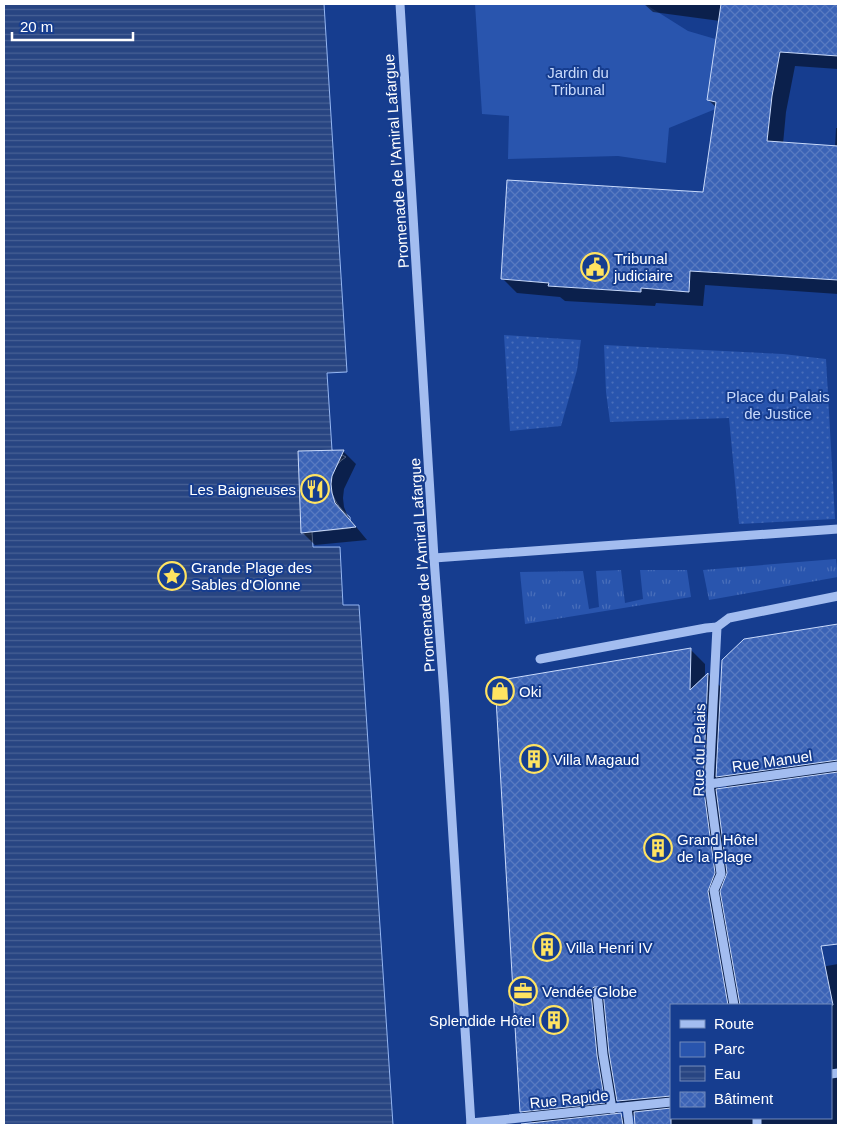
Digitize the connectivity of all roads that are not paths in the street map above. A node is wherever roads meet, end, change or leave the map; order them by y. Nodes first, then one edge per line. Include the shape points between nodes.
1 (400, 4) edge
2 (838, 528) edge
3 (434, 558) junction
4 (838, 596) edge
5 (717, 627) junction
6 (540, 659) dead end
7 (838, 766) edge
8 (710, 784) junction
9 (596, 992) dead end
10 (734, 1004) edge
11 (670, 1102) edge
12 (627, 1107) junction
13 (612, 1109) junction
14 (471, 1124) edge
15 (629, 1125) edge

1 - 3 street, Promenade de l'Amiral Lafargue
2 - 3 street
3 - 14 street, Promenade de l'Amiral Lafargue
4 - 5 street via 729,618
5 - 6 street
5 - 8 street, Rue du Palais
7 - 8 street, Rue Manuel
8 - 10 street, Rue du Palais via 721,874 714,890
9 - 13 street
11 - 12 street, Rue Rapide
12 - 13 street, Rue Rapide
12 - 15 street
13 - 14 street, Rue Rapide

